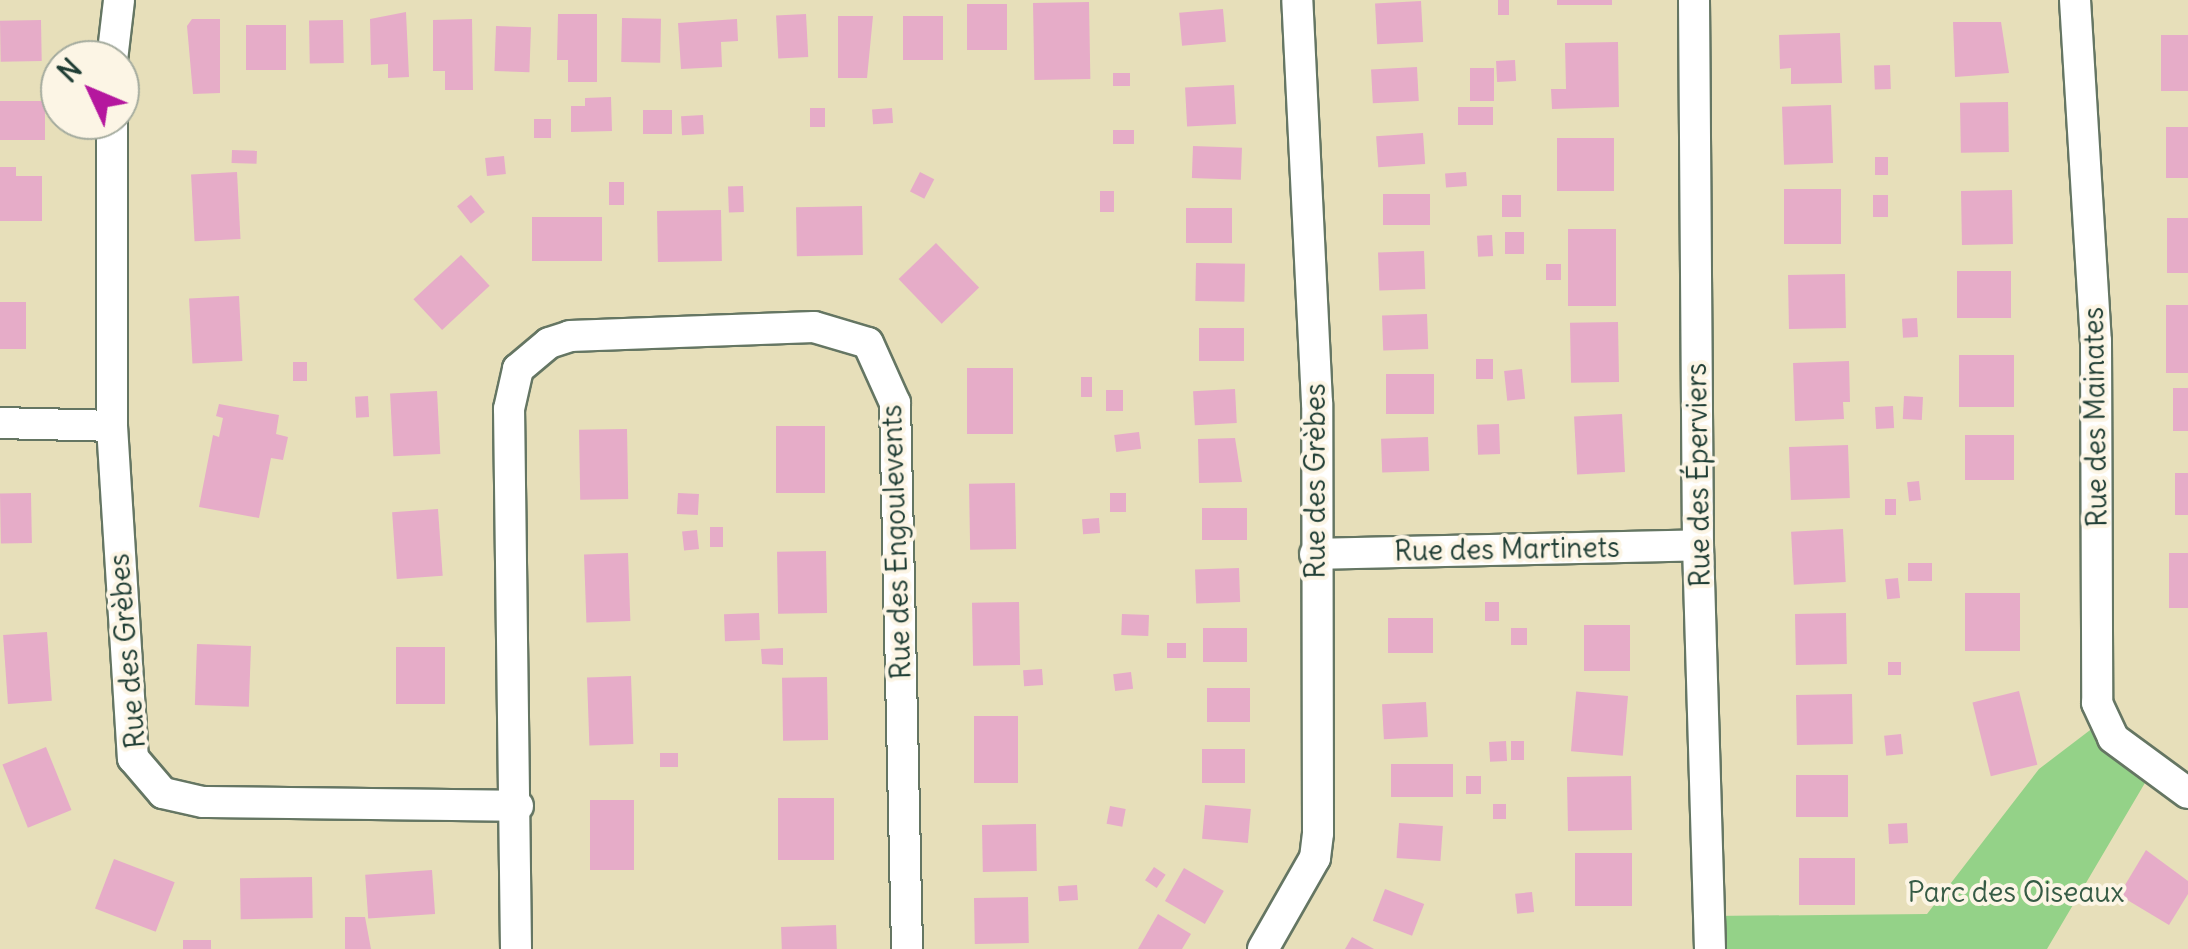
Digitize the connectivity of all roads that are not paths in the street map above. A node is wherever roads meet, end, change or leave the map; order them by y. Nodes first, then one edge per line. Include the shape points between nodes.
1 (120, 0) edge
2 (1297, 0) edge
3 (1694, 0) edge
4 (2074, 0) edge
5 (115, 40) edge
6 (112, 140) edge
7 (0, 424) edge
8 (112, 426) junction
9 (1698, 545) junction
10 (1315, 554) junction
11 (2188, 792) edge
12 (518, 806) junction
13 (516, 949) edge
14 (907, 949) edge
15 (1262, 949) edge
16 (1710, 949) edge

1 - 5 street
2 - 10 street, Rue des Grèbes via 1317,403
3 - 9 street, Rue des Éperviers
4 - 11 street, Rue des Mainates via 2096,341 2097,703 2113,738
6 - 8 street, Rue des Grèbes
7 - 8 street
8 - 12 street, Rue des Grèbes via 129,734 133,758 148,780 164,793 203,802
9 - 10 street, Rue des Martinets
9 - 16 street, Rue des Éperviers
10 - 15 street, Rue des Grèbes via 1315,858
12 - 13 street
12 - 14 street, Rue des Engoulevents via 508,409 518,370 549,343 570,336 814,327 850,333 879,360 895,403

